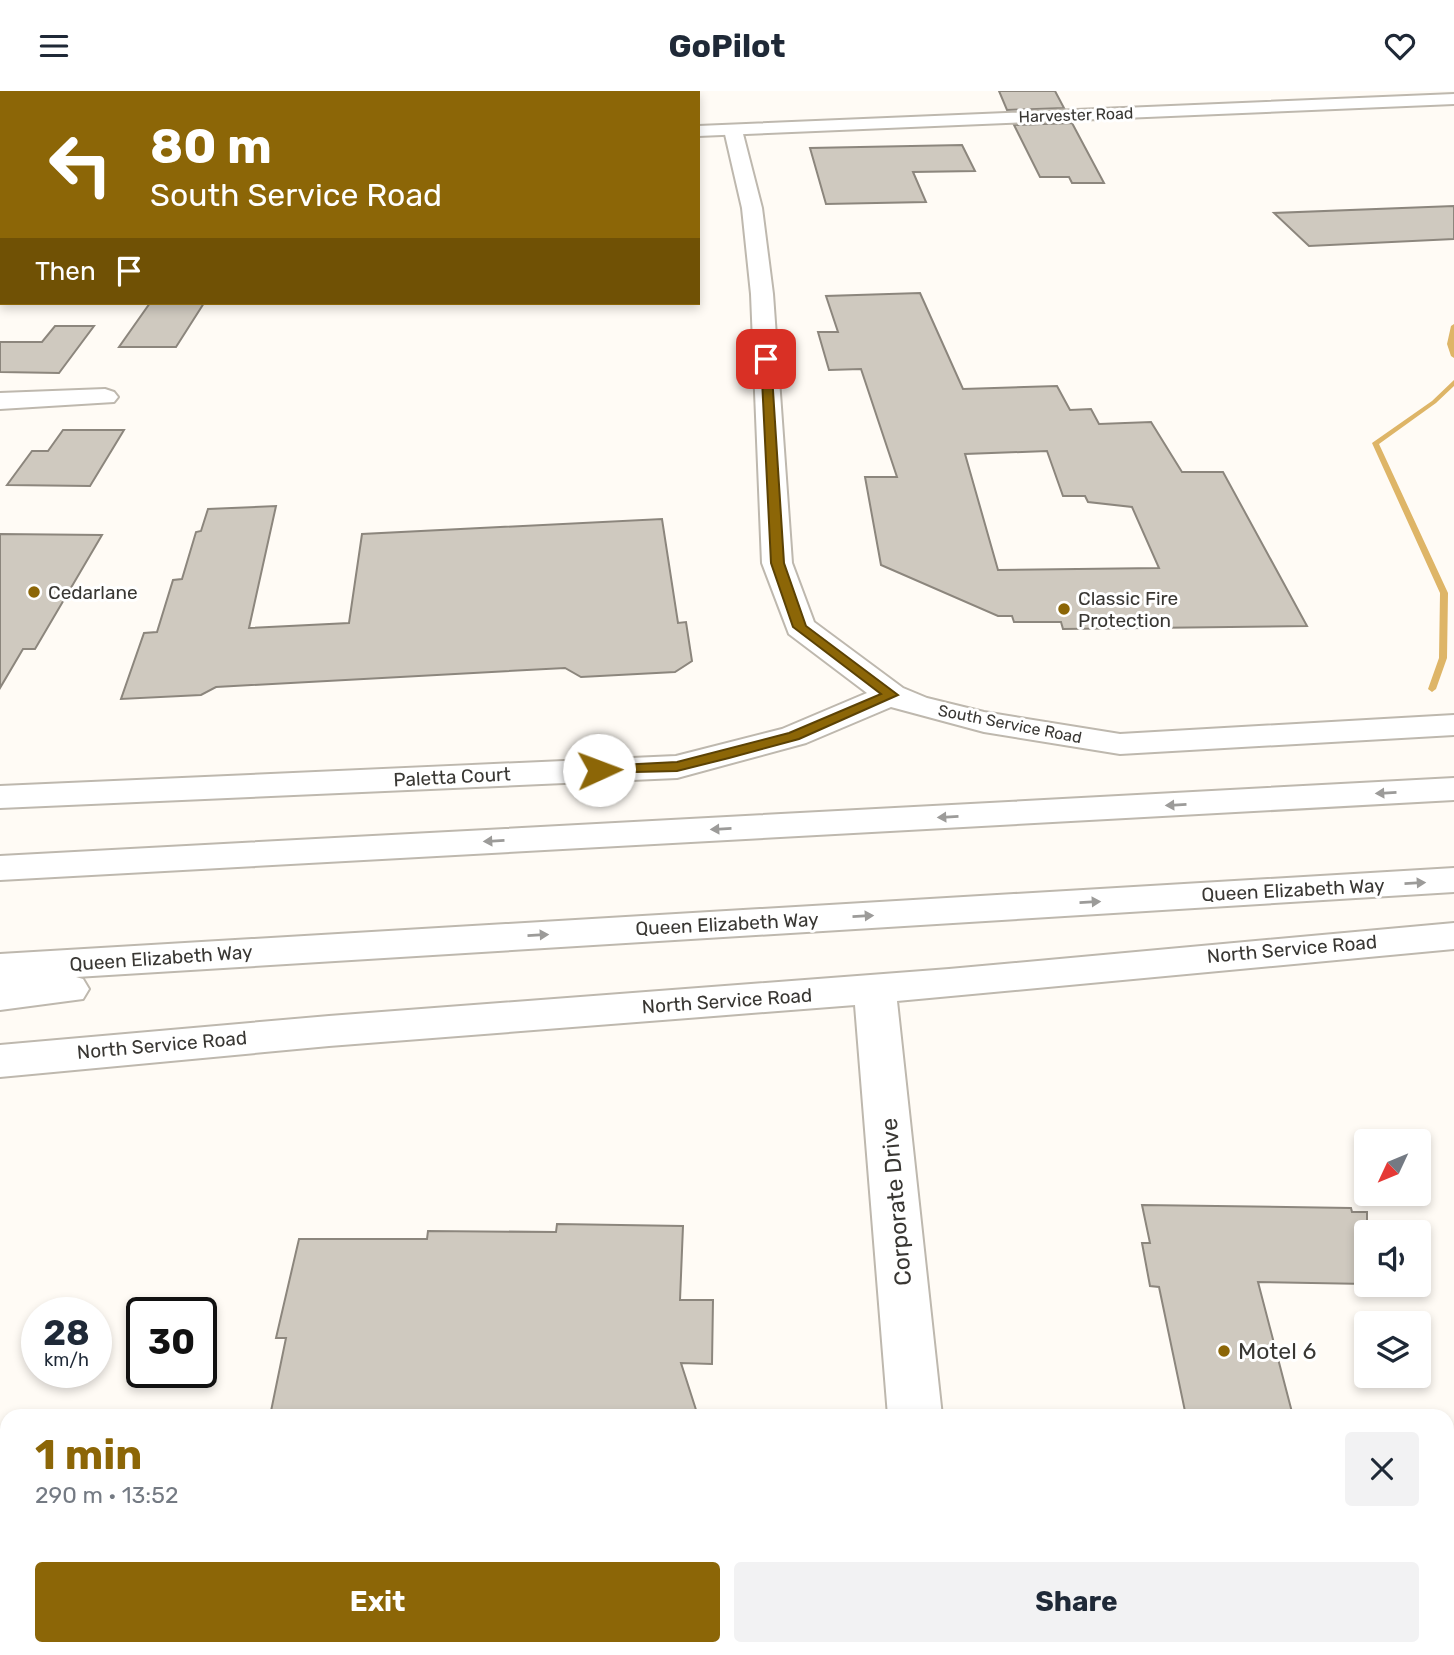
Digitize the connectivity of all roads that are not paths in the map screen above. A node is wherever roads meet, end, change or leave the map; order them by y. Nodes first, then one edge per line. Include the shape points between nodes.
1 (1454, 99) edge
2 (733, 130) junction
3 (700, 131) edge
4 (105, 397) dead end
5 (0, 401) edge
6 (891, 695) junction
7 (1454, 725) edge
8 (1454, 789) edge
9 (0, 797) edge
10 (0, 868) edge
11 (1454, 880) edge
12 (1454, 936) edge
13 (470, 939) junction
14 (0, 968) edge
15 (881, 989) junction
16 (0, 996) edge
17 (0, 1061) edge
18 (914, 1409) edge

1 - 2 main road, Harvester Road
2 - 3 main road, Harvester Road
2 - 6 main road, South Service Road via 751,208 762,294 778,563 800,627
4 - 5 main road
6 - 7 main road, South Service Road via 916,706 985,722 1120,744
6 - 9 main road, Paletta Court via 794,736 677,767
8 -> 10 main road
13 -> 11 main road, Queen Elizabeth Way
12 - 15 main road, North Service Road
13 - 14 main road, Queen Elizabeth Way
13 - 16 main road via 361,960
15 - 17 main road, North Service Road via 150,1045
15 - 18 main road, Corporate Drive via 876,1001

